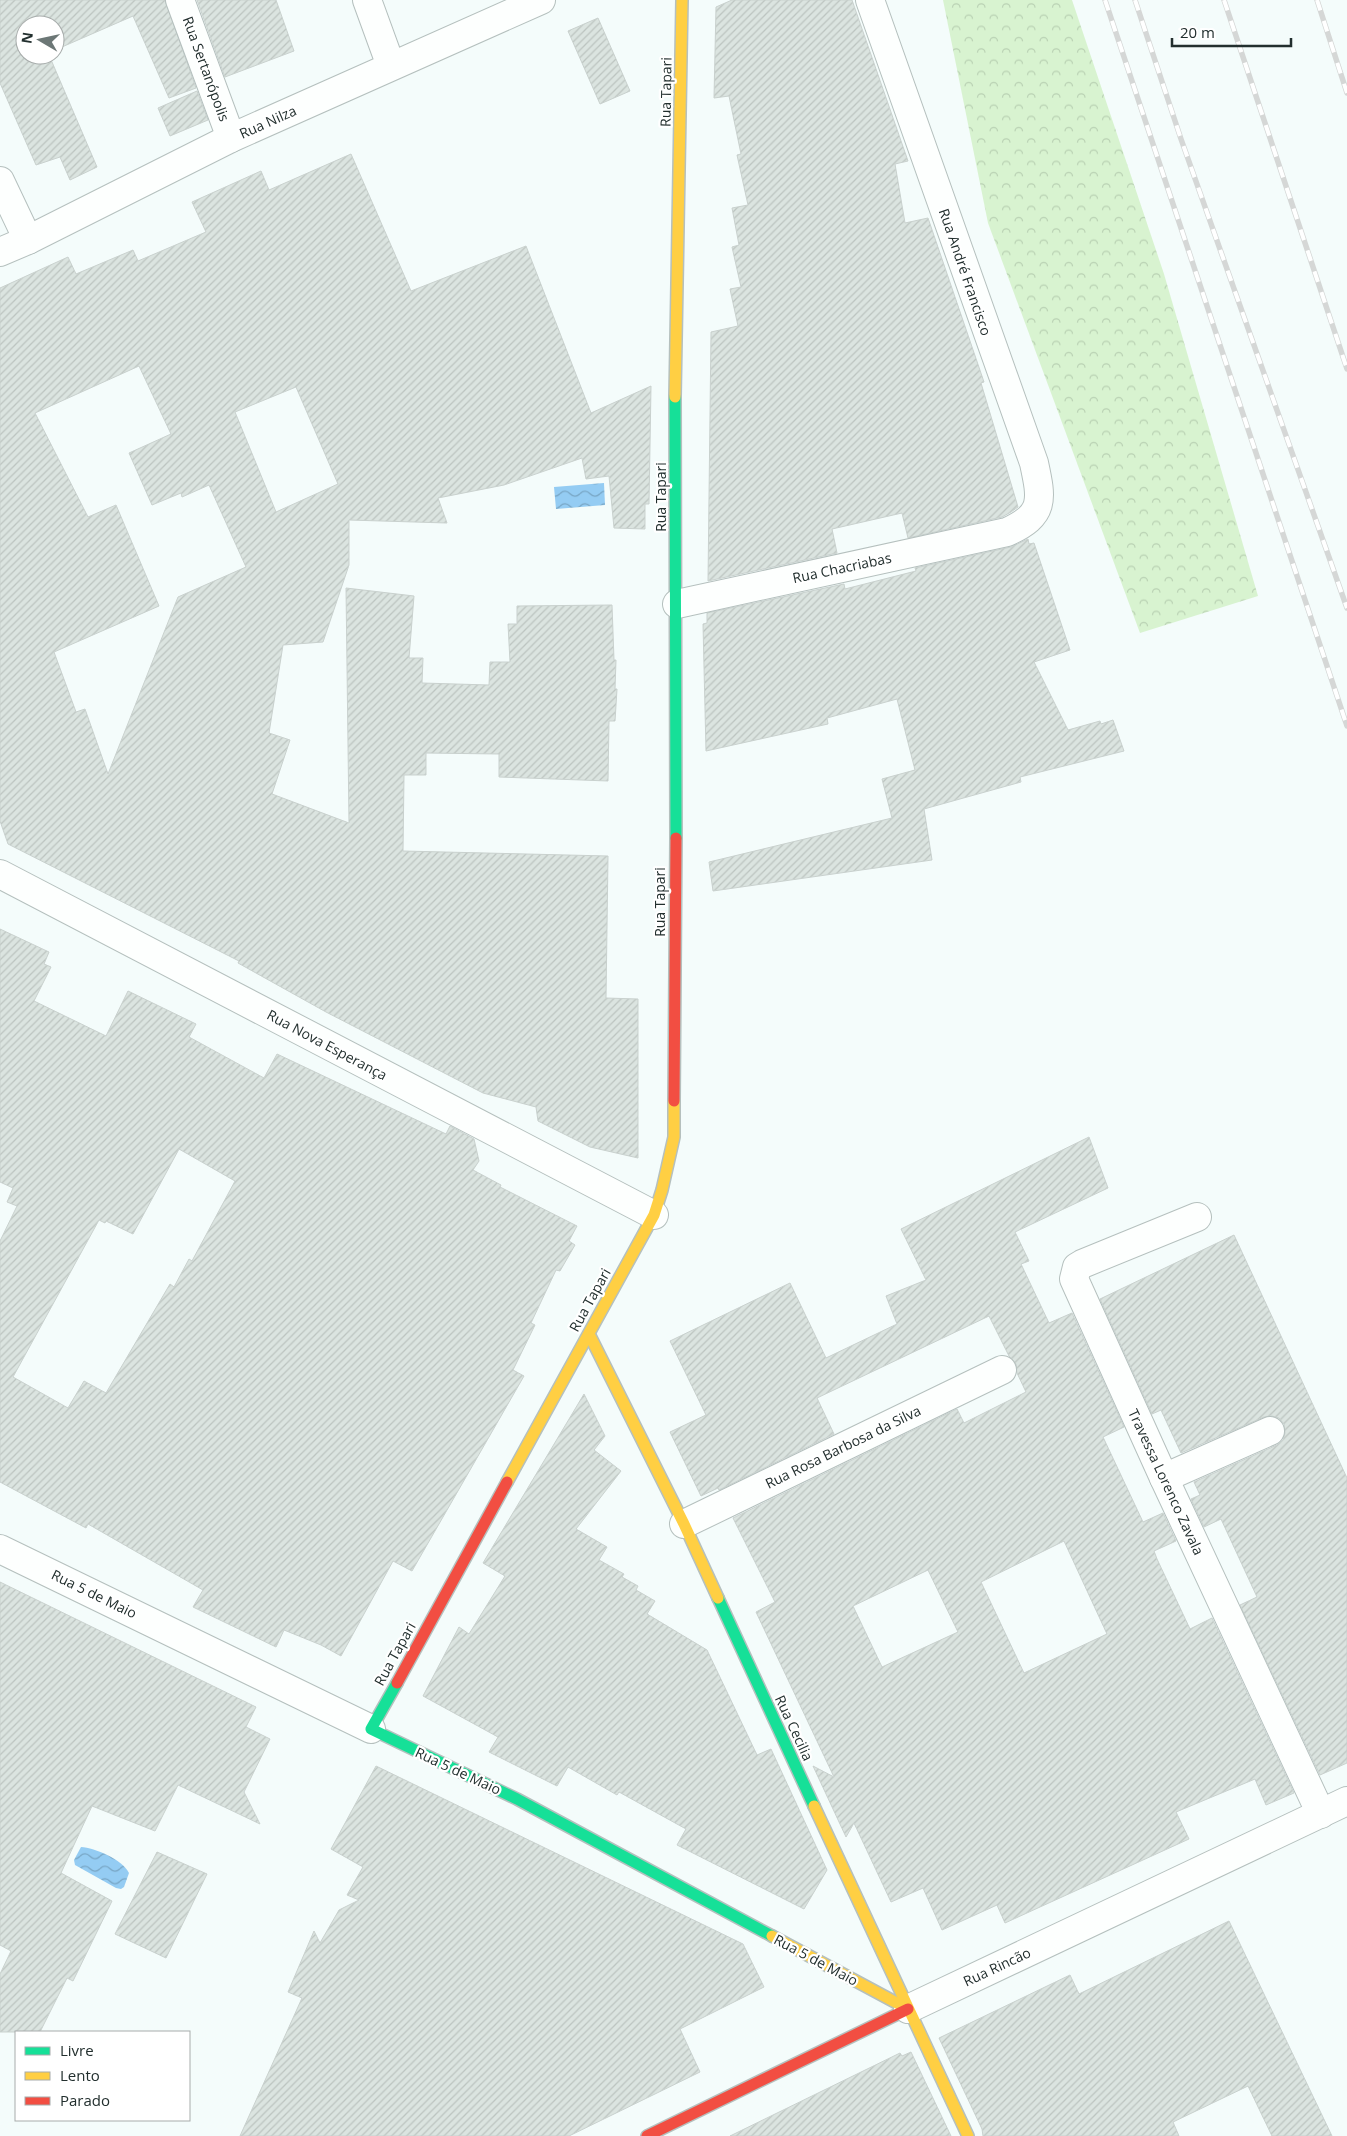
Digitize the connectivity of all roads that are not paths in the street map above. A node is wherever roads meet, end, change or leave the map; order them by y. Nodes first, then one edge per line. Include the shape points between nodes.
1 (180, 0) edge
2 (367, 0) edge
3 (541, 0) edge
4 (682, 0) edge
5 (870, 0) edge
6 (391, 66) junction
7 (231, 138) junction
8 (0, 181) edge
9 (28, 240) junction
10 (0, 252) edge
11 (1007, 532) joint
12 (676, 604) junction
13 (0, 874) edge
14 (654, 1215) junction
15 (1197, 1217) dead end
16 (589, 1334) junction
17 (1002, 1370) dead end
18 (1270, 1431) dead end
19 (1164, 1478) junction
20 (684, 1524) junction
21 (0, 1549) edge
22 (371, 1729) junction
23 (1347, 1801) edge
24 (1321, 1814) junction
25 (908, 2009) junction
26 (647, 2136) edge
27 (968, 2136) edge

1 - 7 street, Rua Sertanópolis
2 - 6 street
3 - 6 street, Rua Nilza
4 - 12 street, Rua Tapari via 675,422
5 - 11 street, Rua André Francisco via 1034,463 1040,493 1034,516
6 - 7 street, Rua Nilza
7 - 9 street, Rua Nilza
8 - 9 street
9 - 10 street, Rua Nilza
11 - 12 street, Rua Chacriabas
12 - 14 street, Rua Tapari via 674,1137
13 - 14 street, Rua Nova Esperança
14 - 16 street, Rua Tapari
15 - 19 street, Travessa Lorenco Zavala via 1082,1264 1077,1267 1074,1279
16 - 20 street, Rua Cecilia
16 - 22 street, Rua Tapari
17 - 20 street, Rua Rosa Barbosa da Silva
18 - 19 street
19 - 24 street, Travessa Lorenco Zavala
20 - 25 street, Rua Cecilia
21 - 22 street, Rua 5 de Maio
22 - 25 street, Rua 5 de Maio via 517,1799
23 - 24 street, Rua Rincão
24 - 25 street, Rua Rincão
25 - 26 street, Rua Rincão
25 - 27 street, Rua Cecilia

